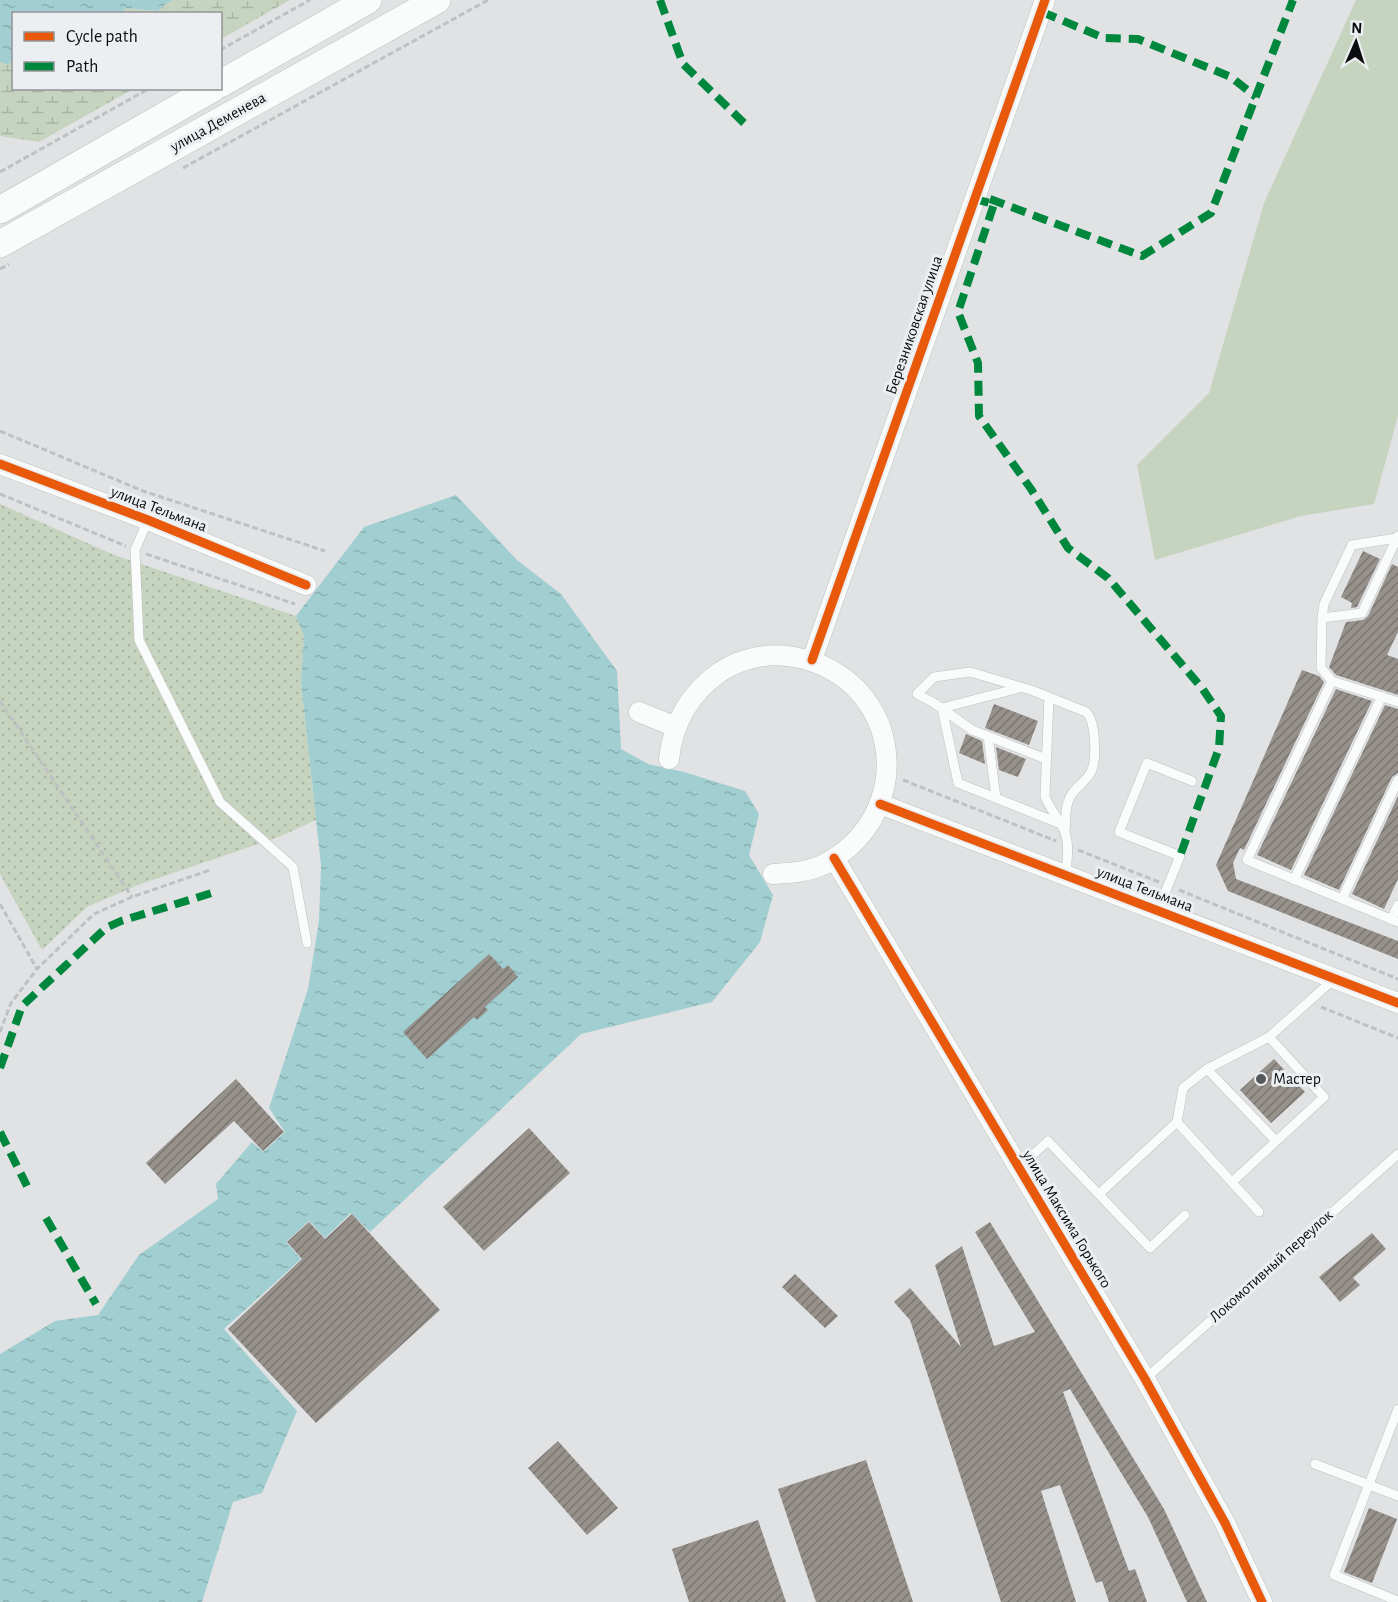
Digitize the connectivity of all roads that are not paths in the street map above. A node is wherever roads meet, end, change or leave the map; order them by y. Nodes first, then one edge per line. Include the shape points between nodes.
1 (368, 0) edge
2 (1045, 0) edge
3 (426, 3) edge
4 (222, 83) edge
5 (210, 90) edge
6 (0, 210) edge
7 (5, 253) edge
8 (0, 464) edge
9 (148, 520) junction
10 (1398, 537) edge
11 (306, 585) dead end
12 (1322, 618) junction
13 (812, 660) junction
14 (1332, 681) junction
15 (1022, 687) junction
16 (1382, 696) junction
17 (1049, 697) junction
18 (1398, 702) edge
19 (942, 708) junction
20 (639, 712) dead end
21 (676, 726) junction
22 (988, 736) junction
23 (669, 759) dead end
24 (1046, 759) junction
25 (1398, 780) edge
26 (1192, 781) dead end
27 (996, 798) junction
28 (880, 804) junction
29 (1063, 827) junction
30 (834, 858) junction
31 (772, 874) dead end
32 (1066, 874) junction
33 (1294, 880) junction
34 (1342, 899) junction
35 (1398, 905) edge
36 (1158, 910) junction
37 (1395, 921) edge
38 (307, 943) dead end
39 (1334, 979) junction
40 (1398, 1003) edge
41 (1269, 1037) junction
42 (1207, 1069) junction
43 (1177, 1122) junction
44 (1276, 1141) junction
45 (1398, 1154) edge
46 (1019, 1167) junction
47 (1232, 1182) junction
48 (1099, 1194) junction
49 (1258, 1212) dead end
50 (1185, 1215) dead end
51 (1145, 1379) junction
52 (1398, 1409) edge
53 (1315, 1464) dead end
54 (1369, 1485) junction
55 (1398, 1496) edge
56 (1398, 1601) edge
57 (1262, 1602) edge

1 - 4 main road, улица Деменева
2 - 13 street, Березниковская улица
3 - 7 main road, улица Деменева
5 - 6 main road, улица Деменева
8 - 9 street, улица Тельмана
9 - 11 street, улица Тельмана
9 - 38 lane via 135,550 139,640 220,802 293,867
10 - 12 lane via 1362,613
10 - 12 lane via 1352,545 1324,604
12 - 14 lane via 1321,668
13 - 21 street via 784,655 755,657 728,667 705,683 686,705
13 - 28 street via 838,673 860,691 876,715 886,742 887,774
14 - 16 lane
14 - 33 lane via 1247,860
15 - 17 lane
15 - 19 lane
15 - 19 lane via 970,672 934,677 917,694
16 - 18 lane
16 - 33 lane
17 - 24 lane
17 - 29 lane via 1086,712 1094,724 1091,773 1071,795
19 - 22 lane via 972,730
19 - 27 lane via 958,783
20 - 21 street
21 - 23 street
22 - 24 lane
22 - 27 lane
24 - 29 lane via 1045,796
25 - 34 lane
26 - 36 lane via 1147,763 1119,832 1180,856
27 - 29 lane
28 - 30 street via 852,846
28 - 32 street, улица Тельмана
29 - 32 lane via 1068,846
30 - 31 street via 801,872
30 - 46 street, улица Максима Горького
32 - 36 street, улица Тельмана
33 - 34 lane
34 - 37 lane
35 - 37 lane
36 - 39 street, улица Тельмана
39 - 40 street, улица Тельмана
39 - 41 lane
41 - 42 lane
41 - 44 lane via 1324,1097
42 - 43 lane via 1183,1088
42 - 44 lane
43 - 47 lane
43 - 48 lane
44 - 47 lane
45 - 51 lane, Локомотивный переулок
46 - 48 lane via 1048,1141
46 - 51 street, улица Максима Горького
47 - 49 lane
48 - 50 lane via 1150,1248
51 - 57 street, улица Максима Горького via 1225,1523
52 - 54 lane
53 - 54 lane
54 - 55 lane
54 - 56 lane via 1334,1575

